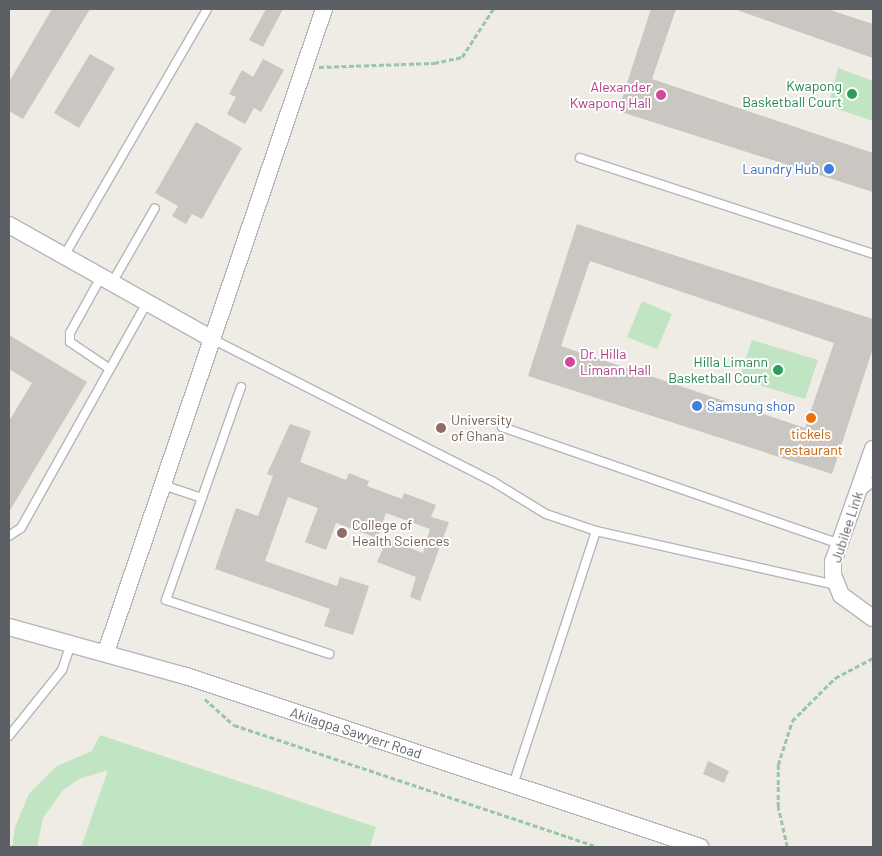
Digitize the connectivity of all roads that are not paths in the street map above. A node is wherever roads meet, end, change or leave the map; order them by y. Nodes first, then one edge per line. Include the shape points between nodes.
1 (207, 9) edge
2 (324, 9) edge
3 (580, 158) dead end
4 (155, 208) dead end
5 (9, 225) edge
6 (873, 254) edge
7 (64, 256) junction
8 (106, 280) junction
9 (148, 303) junction
10 (212, 339) junction
11 (110, 369) junction
12 (241, 387) dead end
13 (502, 427) dead end
14 (873, 449) edge
15 (873, 482) edge
16 (163, 485) junction
17 (858, 493) junction
18 (202, 498) junction
19 (596, 531) junction
20 (9, 536) edge
21 (840, 544) junction
22 (834, 585) junction
23 (873, 618) edge
24 (9, 626) edge
25 (72, 643) junction
26 (106, 652) junction
27 (328, 654) dead end
28 (9, 736) edge
29 (513, 785) junction
30 (700, 847) edge

1 - 7 lane
2 - 10 street
3 - 6 lane
4 - 8 lane
5 - 7 street
7 - 8 street
8 - 9 street
8 - 11 lane via 70,333 70,342
9 - 10 street
9 - 11 lane
10 - 16 street
10 - 19 lane via 492,481 546,514
11 - 20 lane via 22,528
12 - 18 lane
13 - 21 lane
14 - 17 street, Jubilee Link
15 - 17 lane
16 - 18 lane
16 - 26 street
17 - 21 street, Jubilee Link
18 - 27 lane via 166,600
19 - 22 lane
19 - 29 lane
21 - 22 street, Jubilee Link via 833,562
22 - 23 street
24 - 25 street, Akilagpa Sawyerr Road
25 - 26 street, Akilagpa Sawyerr Road
25 - 28 lane via 62,670
26 - 29 street, Akilagpa Sawyerr Road
29 - 30 street, Akilagpa Sawyerr Road

